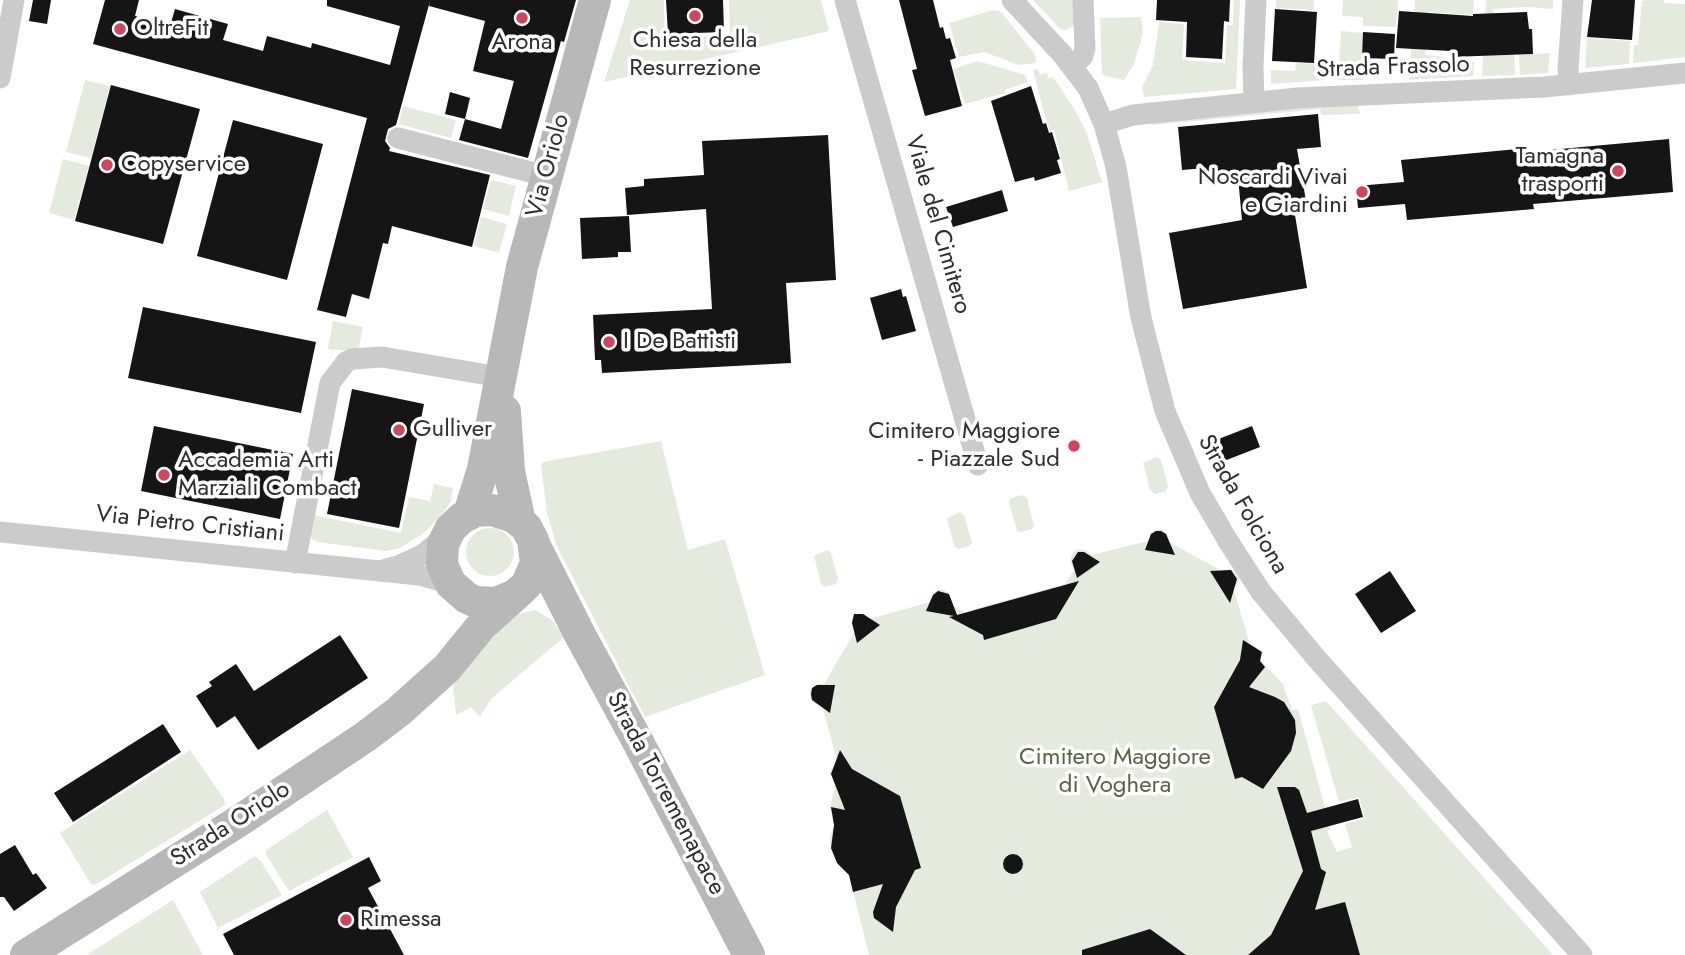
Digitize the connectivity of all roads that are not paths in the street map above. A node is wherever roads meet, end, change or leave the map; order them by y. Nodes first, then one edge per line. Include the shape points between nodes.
1 (14, 0) edge
2 (594, 0) edge
3 (845, 0) edge
4 (1012, 0) edge
5 (1083, 0) edge
6 (1256, 0) edge
7 (1573, 0) edge
8 (1072, 68) junction
9 (1685, 73) edge
10 (0, 78) edge
11 (1569, 85) junction
12 (1254, 103) junction
13 (1104, 124) junction
14 (398, 138) dead end
15 (546, 176) junction
16 (508, 333) junction
17 (500, 377) junction
18 (978, 465) dead end
19 (458, 524) junction
20 (526, 531) junction
21 (0, 532) edge
22 (296, 563) junction
23 (374, 571) junction
24 (454, 588) junction
25 (519, 592) junction
26 (579, 633) junction
27 (428, 685) junction
28 (26, 955) edge
29 (749, 955) edge
30 (1582, 955) edge

1 - 10 street
2 - 15 street, Via Oriolo
3 - 18 street, Viale del Cimitero
4 - 8 street, Strada Folciona
5 - 8 street via 1085,48
6 - 12 street
7 - 11 street
8 - 13 street, Strada Folciona via 1088,88
9 - 11 street, Strada Frassolo
11 - 12 street, Strada Frassolo
12 - 13 street, Strada Frassolo via 1133,115
13 - 30 street, Strada Folciona via 1116,167 1141,318 1165,411 1200,493 1278,613
14 - 15 street
15 - 16 street, Via Oriolo
16 - 17 street, Via Oriolo
16 - 20 street, Via Oriolo via 509,471
17 - 19 street, Via Oriolo via 481,479
17 - 22 street via 382,356 346,362 330,383
19 - 20 street via 484,510 499,511
19 - 23 street, Via Pietro Cristiani via 424,554
19 - 24 street via 442,555
20 - 25 street via 536,563
20 - 26 street, Strada Torremenapace
21 - 22 street, Via Pietro Cristiani
22 - 23 street, Via Pietro Cristiani
23 - 24 street, Via Pietro Cristiani via 418,575
24 - 25 street via 486,604
24 - 27 street via 459,605 454,632
25 - 26 street, Strada Torremenapace via 535,589 553,597
25 - 27 street
26 - 29 street, Strada Torremenapace
27 - 28 street, Strada Oriolo via 355,744

